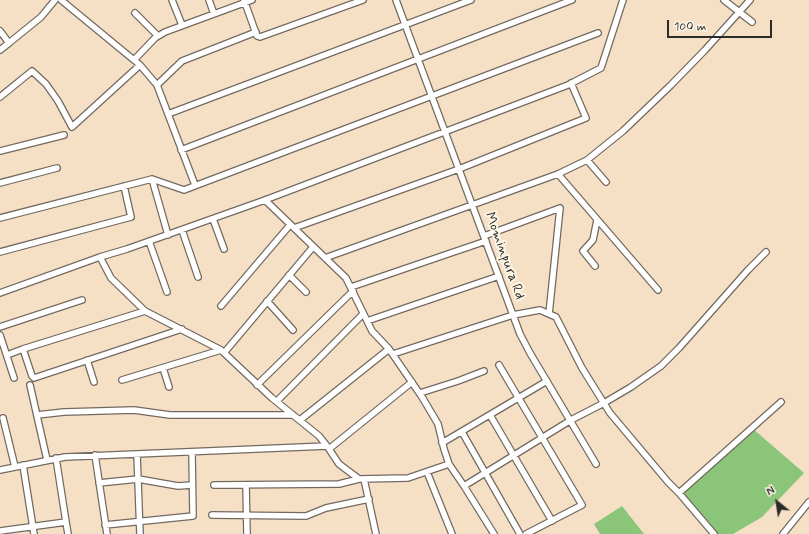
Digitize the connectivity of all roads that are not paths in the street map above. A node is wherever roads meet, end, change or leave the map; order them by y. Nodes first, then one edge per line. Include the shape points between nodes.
1 (55, 0) edge
2 (61, 0) edge
3 (172, 0) edge
4 (209, 0) edge
5 (252, 0) edge
6 (363, 0) edge
7 (396, 0) edge
8 (471, 0) edge
9 (572, 0) edge
10 (622, 0) edge
11 (724, 0) edge
12 (750, 0) edge
13 (244, 1) edge
14 (739, 12) junction
15 (135, 13) dead end
16 (214, 14) junction
17 (752, 22) dead end
18 (182, 25) junction
19 (406, 26) junction
20 (0, 31) edge
21 (256, 32) junction
22 (598, 33) dead end
23 (158, 36) junction
24 (9, 43) junction
25 (0, 50) edge
26 (418, 59) junction
27 (134, 60) junction
28 (140, 65) junction
29 (571, 84) junction
30 (157, 85) junction
31 (432, 96) junction
32 (0, 97) edge
33 (168, 114) junction
34 (445, 131) junction
35 (64, 134) dead end
36 (181, 150) junction
37 (0, 151) edge
38 (587, 160) junction
39 (56, 168) dead end
40 (459, 169) junction
41 (558, 174) junction
42 (152, 179) junction
43 (0, 182) edge
44 (606, 182) dead end
45 (124, 186) junction
46 (195, 186) junction
47 (264, 200) junction
48 (472, 205) junction
49 (0, 218) edge
50 (213, 219) junction
51 (597, 220) junction
52 (292, 227) junction
53 (182, 230) junction
54 (168, 235) junction
55 (485, 238) junction
56 (150, 241) junction
57 (313, 247) junction
58 (224, 249) dead end
59 (0, 252) edge
60 (766, 252) dead end
61 (100, 257) junction
62 (325, 258) junction
63 (595, 266) dead end
64 (289, 276) junction
65 (498, 276) junction
66 (198, 277) dead end
67 (352, 289) junction
68 (658, 290) dead end
69 (0, 292) edge
70 (167, 292) dead end
71 (306, 292) dead end
72 (82, 300) dead end
73 (267, 302) junction
74 (221, 306) dead end
75 (145, 311) junction
76 (363, 314) junction
77 (549, 314) junction
78 (513, 315) junction
79 (367, 321) junction
80 (0, 327) edge
81 (182, 329) junction
82 (293, 330) dead end
83 (0, 335) edge
84 (1, 344) edge
85 (23, 349) junction
86 (391, 351) junction
87 (222, 352) junction
88 (7, 355) junction
89 (87, 360) junction
90 (499, 365) dead end
91 (162, 368) junction
92 (484, 371) dead end
93 (14, 378) dead end
94 (122, 380) dead end
95 (547, 381) junction
96 (94, 382) dead end
97 (412, 382) junction
98 (257, 384) junction
99 (30, 385) dead end
100 (170, 387) dead end
101 (420, 393) junction
102 (518, 398) junction
103 (277, 401) junction
104 (781, 402) dead end
105 (604, 403) junction
106 (37, 415) junction
107 (294, 415) junction
108 (490, 415) junction
109 (3, 418) dead end
110 (300, 420) junction
111 (571, 420) junction
112 (462, 432) junction
113 (542, 438) junction
114 (442, 443) junction
115 (328, 448) junction
116 (192, 452) junction
117 (137, 454) junction
118 (95, 455) junction
119 (514, 455) junction
120 (56, 458) junction
121 (47, 460) junction
122 (449, 464) junction
123 (596, 464) dead end
124 (23, 465) junction
125 (14, 467) junction
126 (0, 470) edge
127 (427, 472) junction
128 (485, 472) junction
129 (138, 479) junction
130 (361, 479) junction
131 (99, 483) junction
132 (192, 485) junction
133 (214, 485) dead end
134 (246, 485) junction
135 (464, 486) junction
136 (679, 493) junction
137 (368, 499) junction
138 (809, 502) edge
139 (212, 515) dead end
140 (246, 515) junction
141 (552, 521) junction
142 (66, 522) junction
143 (140, 522) junction
144 (105, 525) junction
145 (33, 527) junction
146 (0, 531) edge
147 (534, 532) edge
148 (34, 534) edge
149 (68, 534) edge
150 (107, 534) edge
151 (140, 534) edge
152 (247, 534) edge
153 (376, 534) edge
154 (452, 534) edge
155 (494, 534) edge
156 (520, 534) edge
157 (526, 534) edge
158 (714, 534) edge
159 (783, 534) edge

1 - 24 street via 41,17
2 - 27 street
3 - 18 street
4 - 16 street
5 - 13 street
6 - 21 street via 260,37
7 - 19 street, Mominpura Rd
8 - 19 street
9 - 26 street
10 - 29 street via 601,68
11 - 14 street
12 - 14 street
13 - 16 street
13 - 21 street
14 - 17 street
14 - 38 street via 671,85 623,131
15 - 23 street
16 - 18 street
18 - 23 street
19 - 26 street, Mominpura Rd
19 - 33 street
20 - 24 street
21 - 30 street via 182,61
22 - 31 street
23 - 27 street
24 - 25 street
26 - 31 street, Mominpura Rd
26 - 36 street
27 - 28 street
28 - 30 street
28 - 32 street via 72,127 46,84 32,71
29 - 34 street
29 - 40 street via 586,118
30 - 33 street
31 - 34 street, Mominpura Rd
31 - 46 street
33 - 36 street
34 - 40 street, Mominpura Rd
34 - 47 street
35 - 37 street
36 - 46 street
38 - 41 street
38 - 44 street
39 - 43 street
40 - 48 street, Mominpura Rd
40 - 52 street
41 - 48 street
41 - 51 street
42 - 45 street
42 - 46 street via 184,190
42 - 54 street
45 - 49 street
45 - 59 street via 131,217
47 - 50 street
47 - 52 street
48 - 55 street, Mominpura Rd
48 - 62 street
50 - 53 street
50 - 58 street
51 - 63 street via 593,240 583,251
51 - 68 street
52 - 57 street
52 - 74 street
53 - 54 street
53 - 66 street
54 - 56 street
55 - 65 street, Mominpura Rd
55 - 67 street
55 - 77 street via 560,208
56 - 61 street
56 - 70 street
57 - 62 street
57 - 64 street
60 - 105 street via 661,366
61 - 69 street
61 - 75 street via 111,278
62 - 67 street via 346,278
64 - 71 street
64 - 73 street
65 - 78 street, Mominpura Rd
65 - 79 street
67 - 76 street
67 - 98 street
72 - 80 street
73 - 82 street
73 - 87 street
75 - 81 street
75 - 85 street
76 - 79 street
76 - 103 street
77 - 78 street, Mominpura Rd via 540,310
77 - 105 street via 556,317 582,368
78 - 86 street
78 - 95 street via 530,354
79 - 86 street
81 - 87 street
81 - 89 street
83 - 84 street
84 - 88 street
85 - 88 street
85 - 89 street via 34,378
86 - 97 street
86 - 110 street
87 - 91 street
87 - 98 street
88 - 93 street
89 - 96 street
90 - 102 street
91 - 94 street
91 - 100 street
92 - 101 street
95 - 102 street
95 - 111 street
97 - 101 street
97 - 115 street
98 - 103 street
99 - 106 street
101 - 114 street via 438,424
102 - 108 street
102 - 113 street
103 - 107 street
104 - 136 street
105 - 111 street
105 - 136 street
106 - 107 street via 134,410 170,415
106 - 121 street
107 - 110 street
108 - 112 street
108 - 119 street
109 - 125 street
110 - 115 street via 319,436
111 - 113 street
111 - 123 street
112 - 114 street
112 - 128 street
113 - 119 street
113 - 141 street via 582,505
114 - 122 street
115 - 116 street
115 - 130 street via 339,464
116 - 117 street
116 - 132 street
117 - 118 street
117 - 129 street
118 - 120 street
118 - 131 street
119 - 128 street
119 - 141 street
120 - 121 street
120 - 142 street
121 - 124 street
122 - 127 street
122 - 135 street
124 - 125 street
124 - 145 street
125 - 126 street
127 - 130 street via 408,478
127 - 154 street
128 - 135 street
128 - 156 street
129 - 131 street
129 - 132 street via 178,486
129 - 143 street
130 - 134 street via 339,484
130 - 137 street
131 - 144 street
132 - 143 street via 193,516
133 - 134 street
134 - 140 street
135 - 155 street
136 - 158 street
137 - 140 street via 326,508 306,516
137 - 153 street
138 - 159 street
139 - 140 street
140 - 152 street
141 - 147 street
142 - 145 street
142 - 149 street
143 - 144 street
143 - 151 street
144 - 150 street
145 - 146 street
145 - 148 street
147 - 157 street

